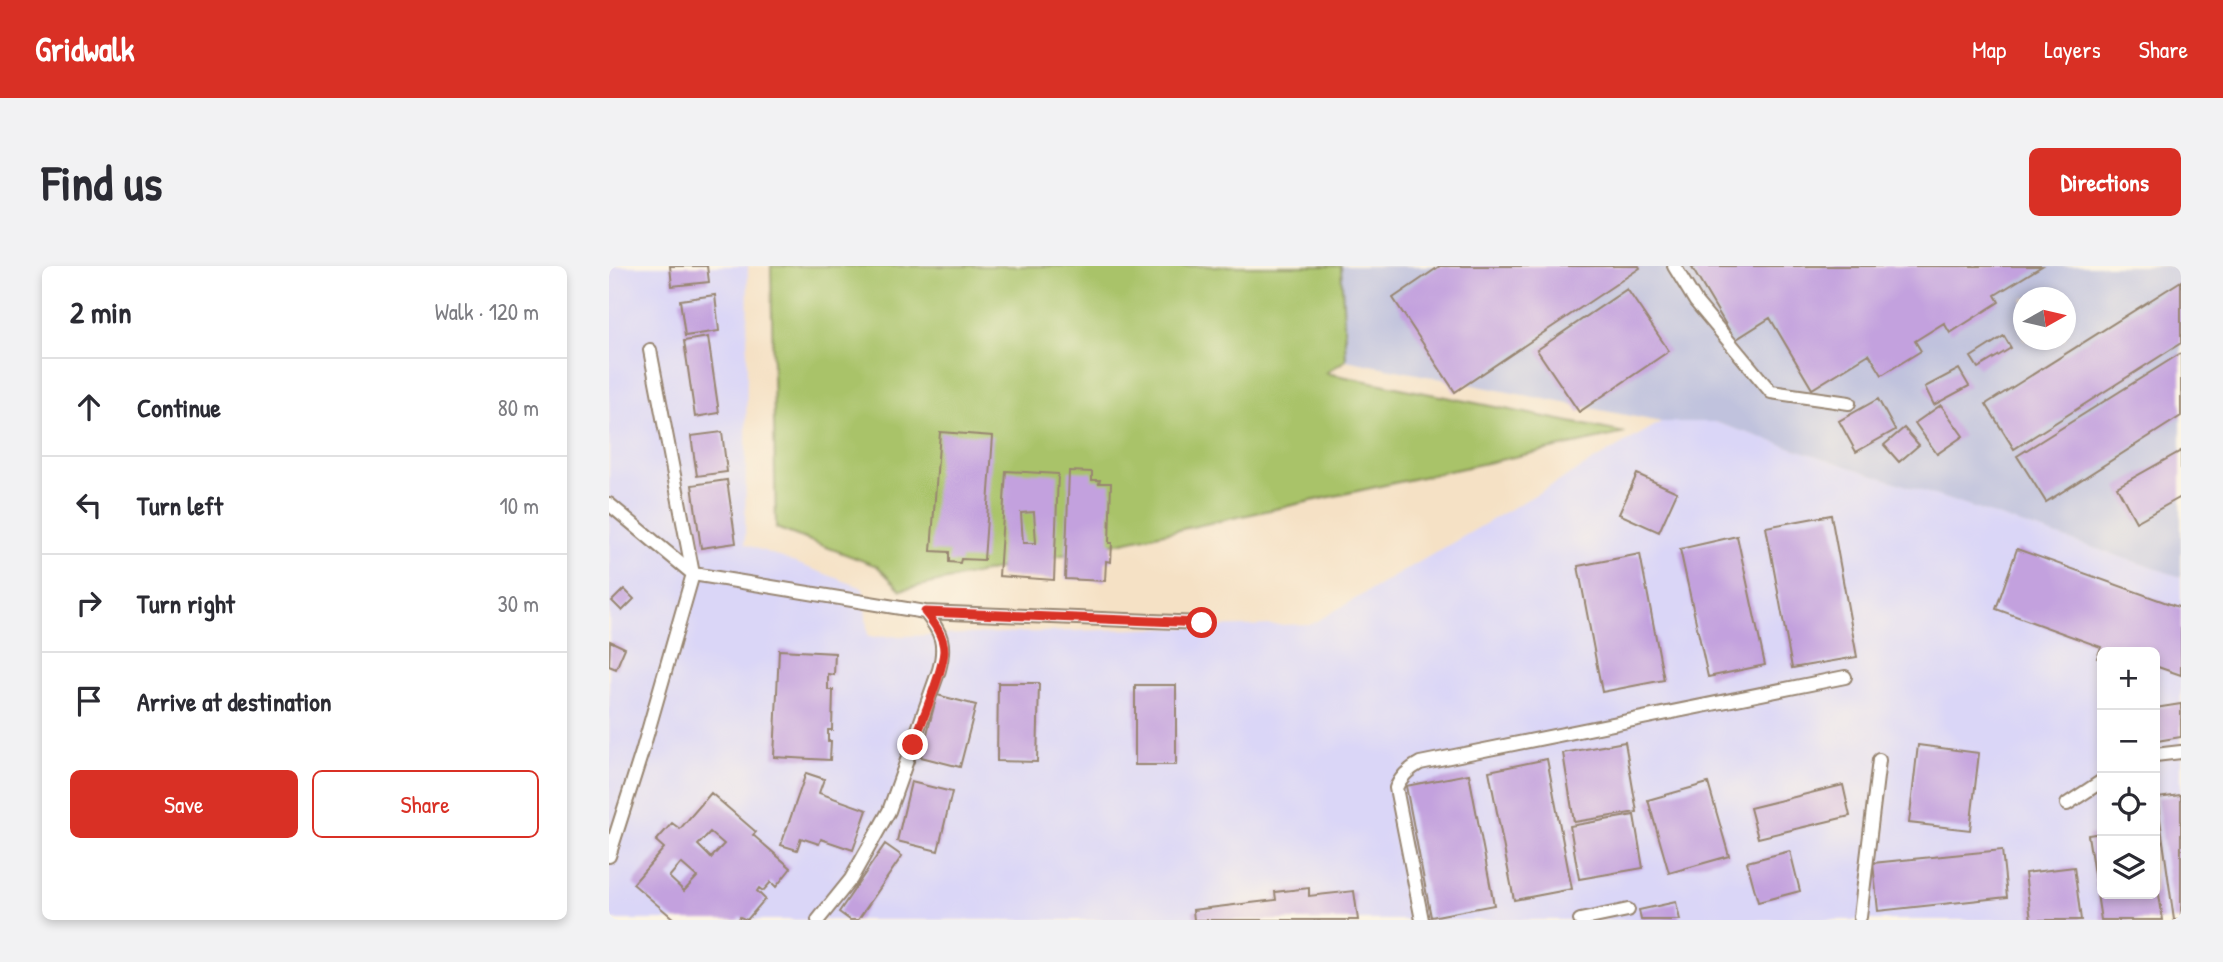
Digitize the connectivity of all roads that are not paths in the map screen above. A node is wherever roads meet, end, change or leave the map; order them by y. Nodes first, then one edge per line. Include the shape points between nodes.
1 (1674, 266) edge
2 (650, 350) dead end
3 (1849, 403) dead end
4 (609, 504) edge
5 (693, 574) junction
6 (925, 612) junction
7 (1202, 623) dead end
8 (1845, 677) dead end
9 (2181, 752) edge
10 (2160, 754) edge
11 (1879, 760) dead end
12 (2097, 784) edge
13 (2067, 804) dead end
14 (609, 856) edge
15 (1628, 910) dead end
16 (1861, 919) edge
17 (818, 920) edge
18 (1422, 920) edge
19 (1580, 920) edge
20 (1845, 920) edge

1 - 3 lane via 1696,302 1771,392
2 - 5 lane
4 - 5 lane
5 - 6 lane
5 - 14 lane
6 - 7 lane
6 - 17 lane via 937,627 944,649 939,670 889,811 851,879
8 - 18 lane via 1411,768 1396,788
9 - 10 lane
11 - 16 lane
12 - 13 lane
15 - 19 lane
16 - 20 lane

